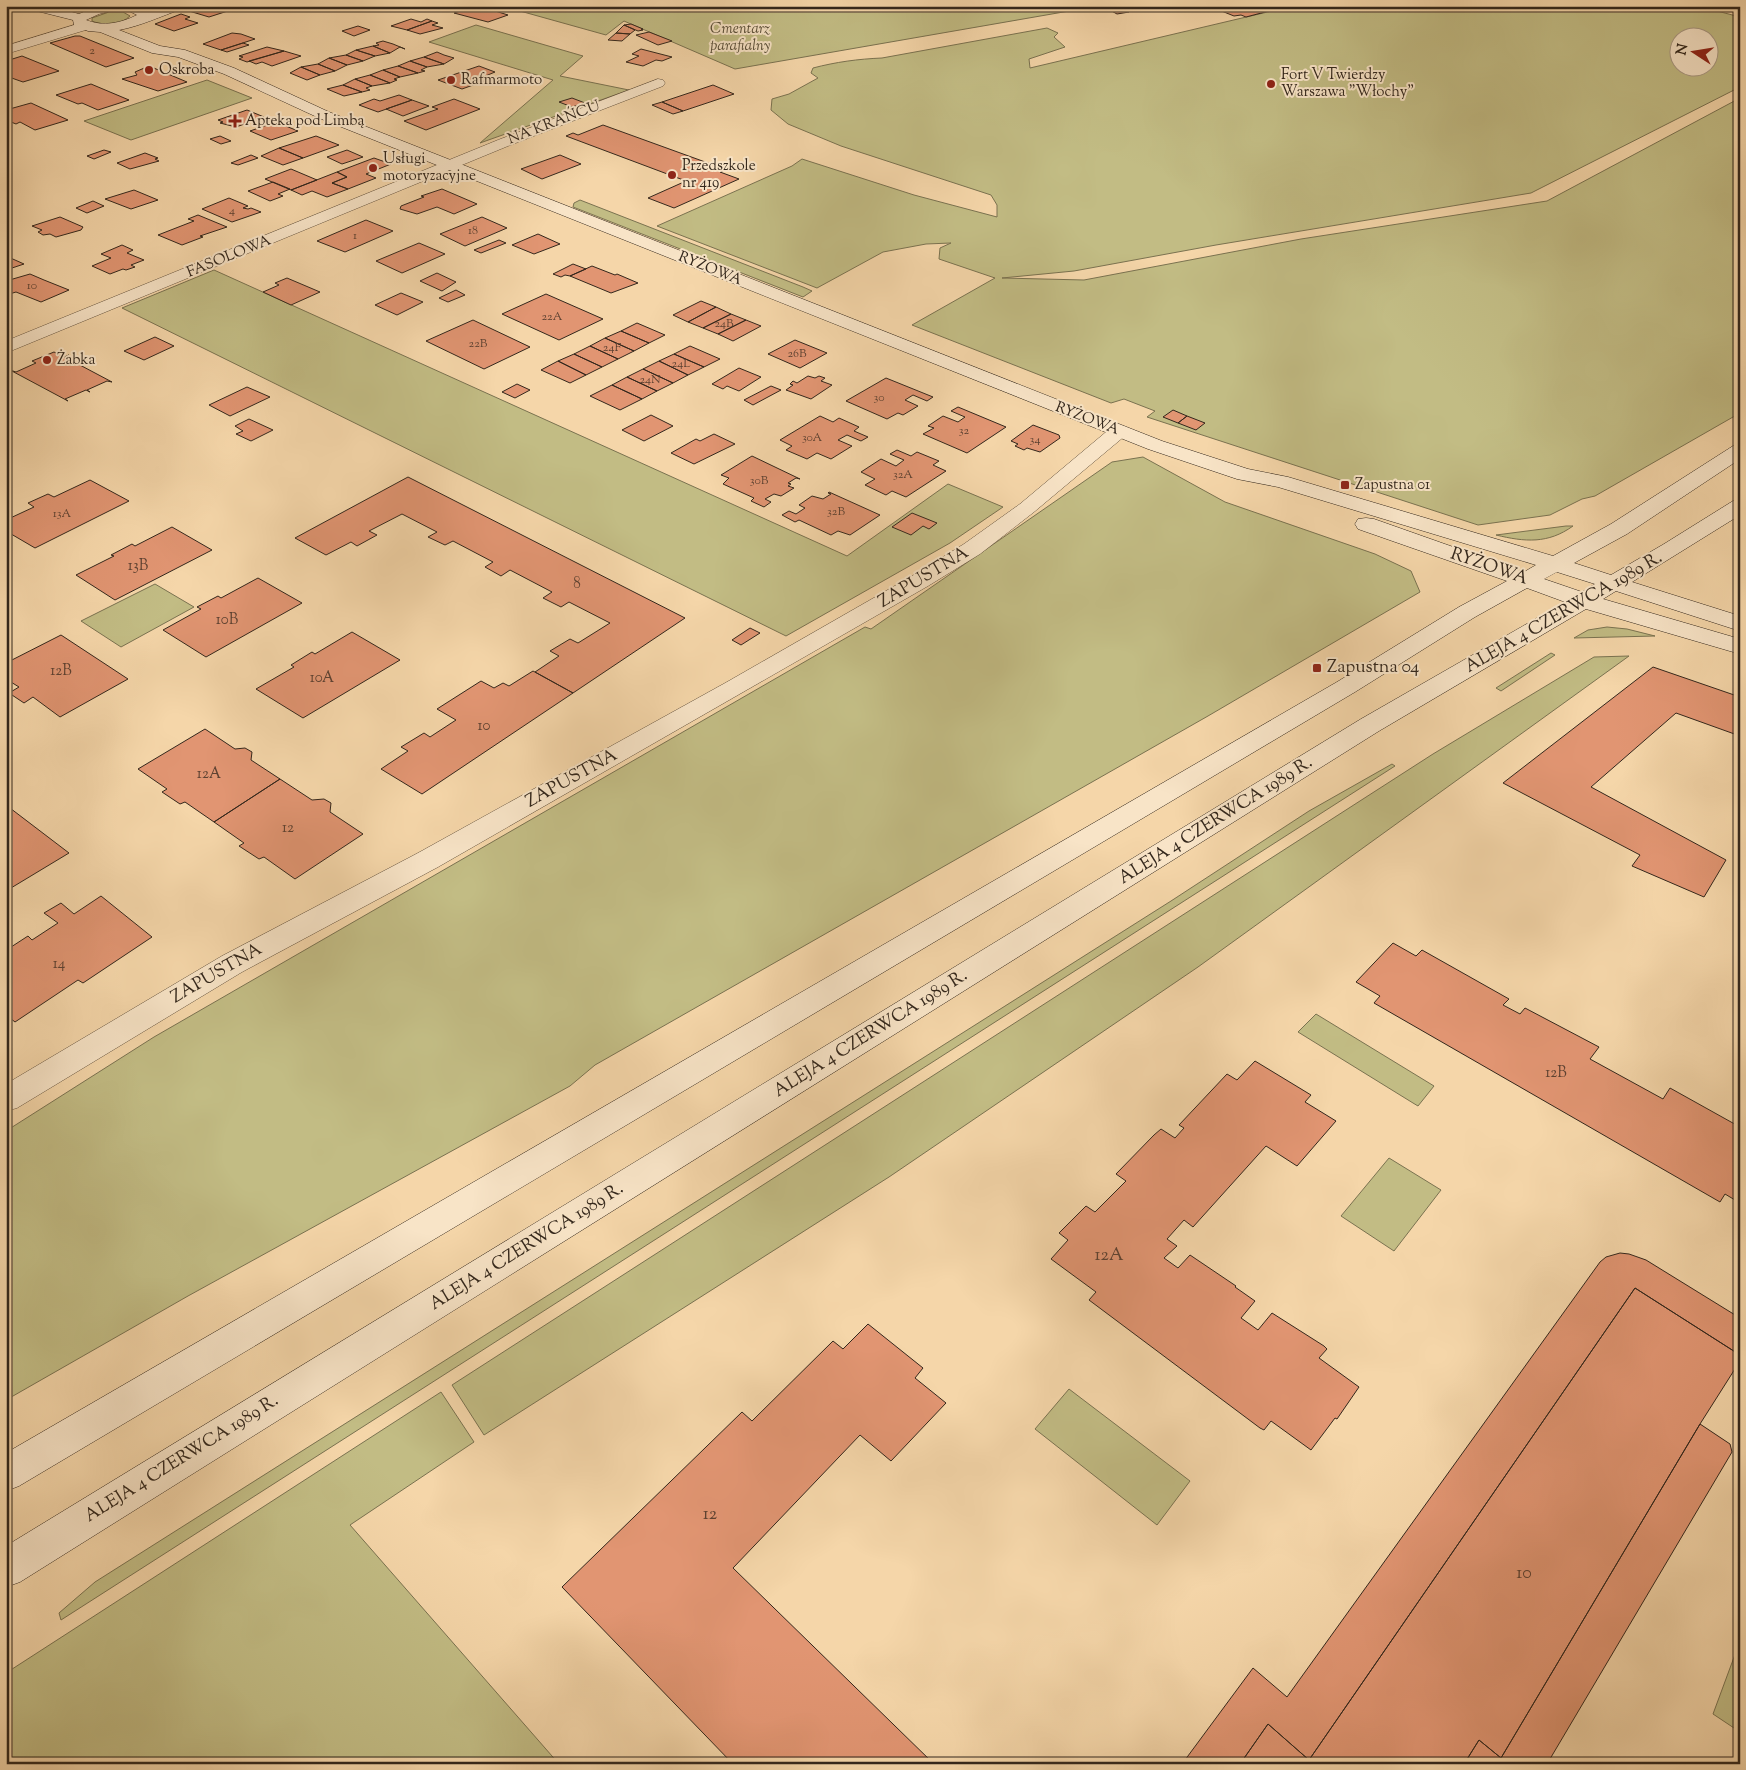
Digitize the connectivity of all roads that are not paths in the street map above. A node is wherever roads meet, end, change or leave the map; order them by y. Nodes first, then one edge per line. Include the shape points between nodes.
1 (34, 6) edge
2 (63, 6) edge
3 (153, 6) edge
4 (177, 6) edge
5 (94, 11) junction
6 (140, 13) junction
7 (82, 22) junction
8 (126, 25) junction
9 (102, 28) junction
10 (6, 50) edge
11 (180, 54) junction
12 (658, 83) dead end
13 (451, 165) junction
14 (6, 348) edge
15 (1119, 431) junction
16 (1740, 450) edge
17 (1244, 475) junction
18 (1740, 505) edge
19 (1556, 564) junction
20 (1526, 580) junction
21 (1613, 584) junction
22 (1586, 601) junction
23 (1740, 624) edge
24 (1740, 647) edge
25 (6, 1099) edge
26 (6, 1473) edge
27 (6, 1568) edge

1 - 7 street
2 - 5 street
3 - 6 street
4 - 6 street
5 - 6 street via 117,7
5 - 7 street
6 - 8 street
7 - 9 street
7 - 10 street
8 - 9 street
8 - 11 street, RYŻOWA via 177,49
9 - 11 street, RYŻOWA via 157,50
11 - 13 street, RYŻOWA via 249,79 299,105
12 - 13 street, NA KRAŃCU
13 - 14 street, FASOLOWA
13 - 15 street, RYŻOWA
15 - 17 street, RYŻOWA
15 - 25 street, ZAPUSTNA via 996,532 920,581 436,855 232,964
16 - 19 street via 1618,529
17 - 19 street, RYŻOWA via 1335,496
17 - 20 street, RYŻOWA via 1272,490
18 - 21 street, ALEJA 4 CZERWCA 1989 R.
19 - 20 street
19 - 21 street, RYŻOWA
20 - 22 street, RYŻOWA
20 - 26 street
21 - 22 street, ALEJA 4 CZERWCA 1989 R.
21 - 23 street, RYŻOWA
22 - 24 street, RYŻOWA
22 - 27 street, ALEJA 4 CZERWCA 1989 R. via 1370,725

